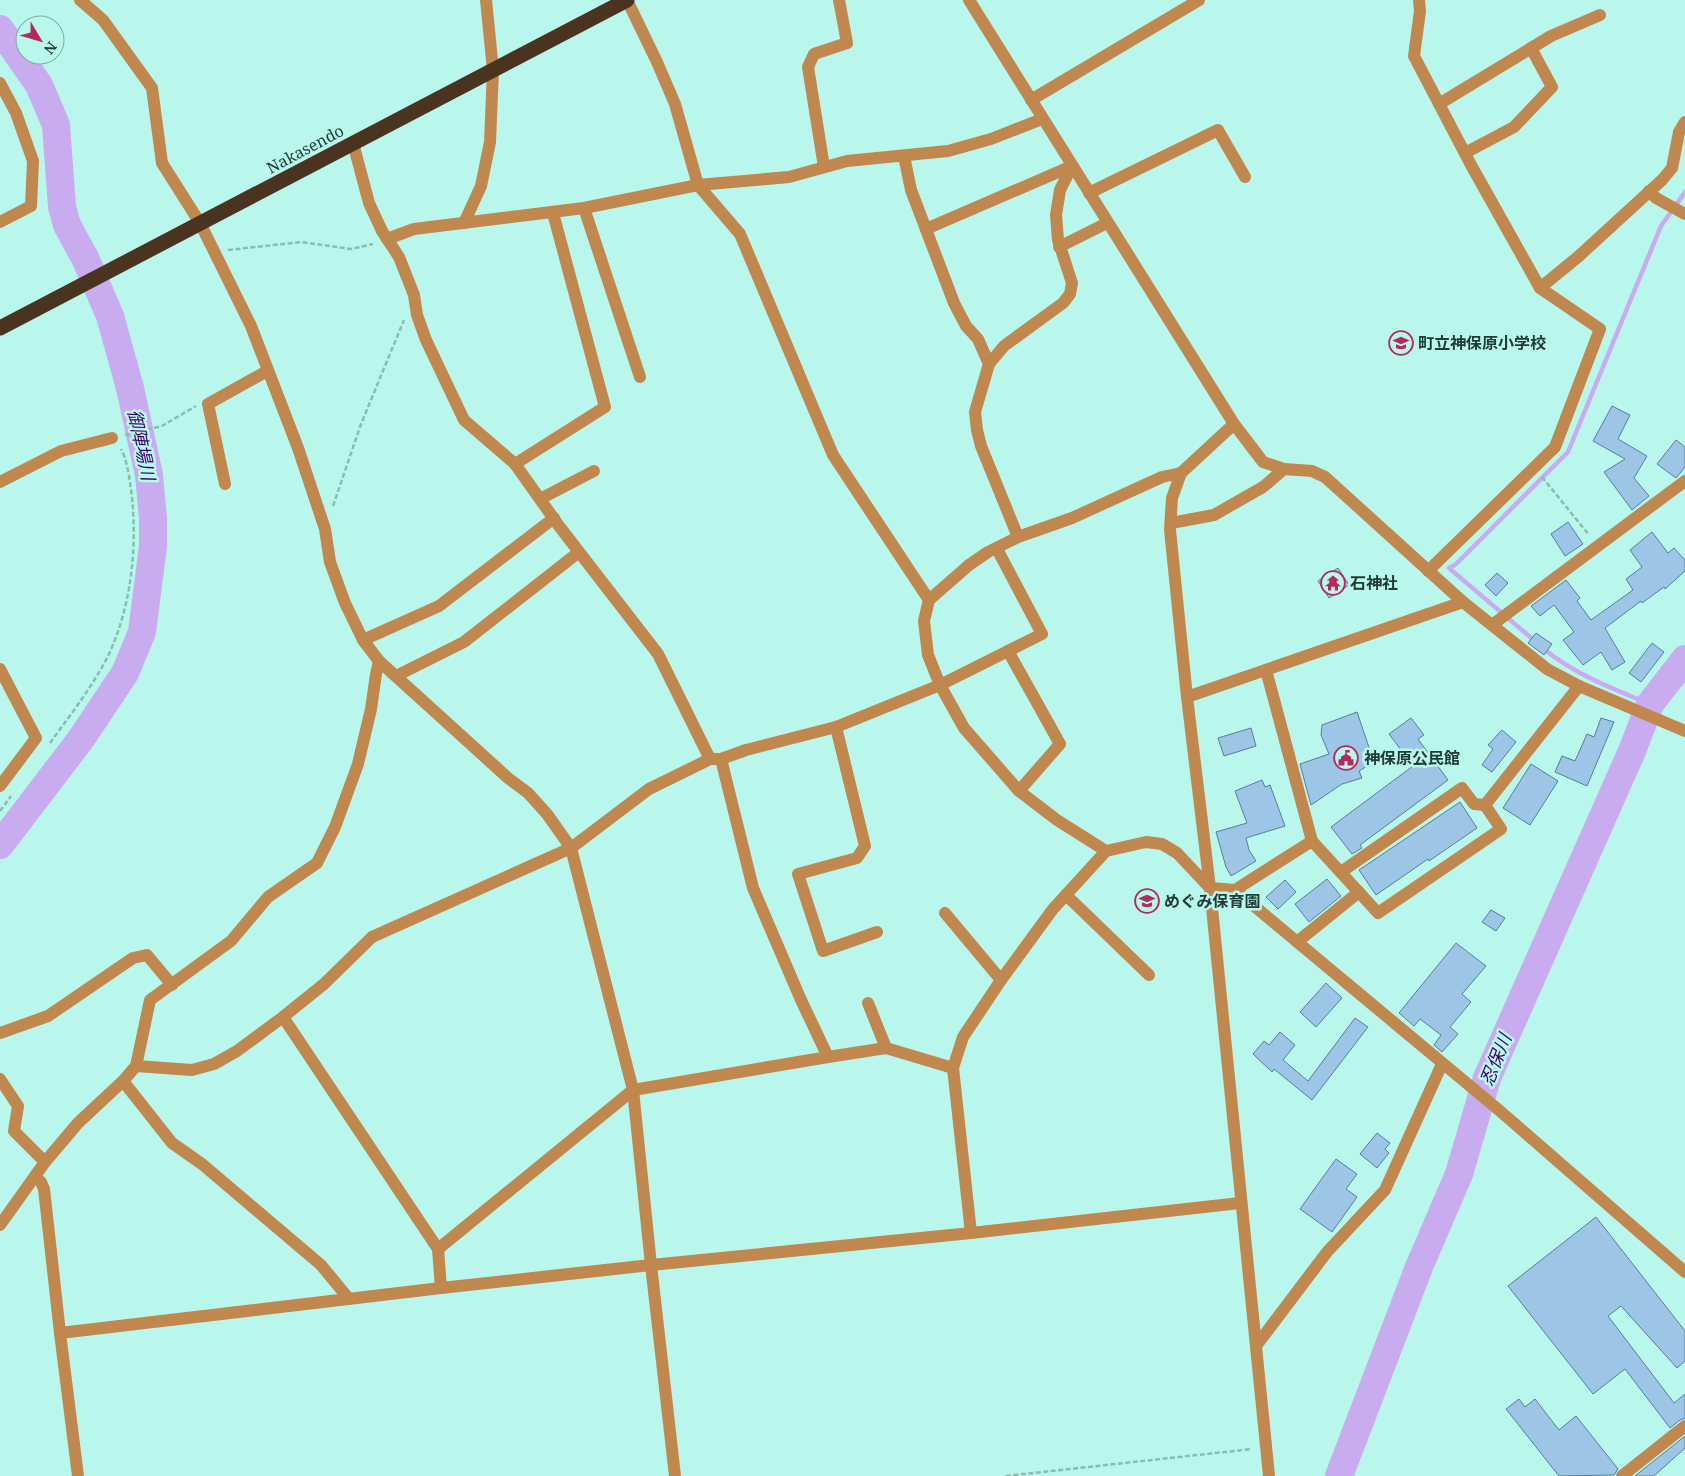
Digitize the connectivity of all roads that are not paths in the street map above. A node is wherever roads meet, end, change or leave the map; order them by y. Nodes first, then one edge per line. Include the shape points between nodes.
1 (80, 0) edge
2 (486, 0) edge
3 (627, 0) edge
4 (839, 0) edge
5 (969, 0) edge
6 (1199, 0) edge
7 (1419, 0) edge
8 (1600, 15) dead end
9 (1531, 48) junction
10 (493, 70) junction
11 (0, 84) edge
12 (1030, 100) junction
13 (1439, 104) junction
14 (1042, 119) junction
15 (1685, 122) edge
16 (353, 143) junction
17 (1465, 154) junction
18 (904, 156) junction
19 (1072, 166) junction
20 (824, 167) junction
21 (1245, 177) dead end
22 (698, 185) junction
23 (1649, 191) junction
24 (1089, 194) junction
25 (584, 208) junction
26 (553, 213) junction
27 (1685, 213) edge
28 (0, 222) edge
29 (200, 223) junction
30 (464, 223) junction
31 (1107, 223) junction
32 (926, 229) junction
33 (387, 239) junction
34 (1060, 247) junction
35 (1540, 288) junction
36 (0, 328) edge
37 (989, 364) junction
38 (268, 371) junction
39 (640, 377) dead end
40 (1234, 424) junction
41 (117, 437) road end
42 (515, 464) junction
43 (1284, 469) junction
44 (594, 471) dead end
45 (1181, 473) junction
46 (1685, 481) edge
47 (0, 482) edge
48 (225, 484) dead end
49 (540, 498) junction
50 (554, 518) junction
51 (1171, 523) junction
52 (1018, 537) junction
53 (997, 549) junction
54 (579, 552) junction
55 (1428, 571) junction
56 (929, 600) junction
57 (1463, 602) junction
58 (1492, 625) junction
59 (363, 640) junction
60 (1008, 651) junction
61 (379, 660) junction
62 (0, 669) edge
63 (1266, 670) junction
64 (396, 676) junction
65 (940, 685) junction
66 (1579, 686) junction
67 (1187, 697) junction
68 (836, 727) junction
69 (1685, 731) edge
70 (716, 759) junction
71 (0, 786) edge
72 (1019, 791) junction
73 (1484, 805) junction
74 (1312, 841) junction
75 (571, 848) junction
76 (1106, 851) junction
77 (1341, 872) junction
78 (1210, 888) junction
79 (1236, 890) junction
80 (1359, 892) junction
81 (1066, 895) junction
82 (945, 913) dead end
83 (877, 932) dead end
84 (1297, 942) junction
85 (1149, 975) dead end
86 (1001, 980) junction
87 (172, 985) junction
88 (868, 1003) dead end
89 (283, 1018) junction
90 (0, 1033) edge
91 (886, 1048) junction
92 (828, 1056) junction
93 (1442, 1064) junction
94 (136, 1066) junction
95 (953, 1068) junction
96 (0, 1079) edge
97 (123, 1081) junction
98 (633, 1090) junction
99 (46, 1162) junction
100 (35, 1177) junction
101 (1240, 1202) junction
102 (0, 1225) edge
103 (971, 1233) junction
104 (438, 1249) junction
105 (651, 1265) junction
106 (1685, 1272) edge
107 (441, 1288) junction
108 (349, 1299) junction
109 (60, 1334) junction
110 (1256, 1346) junction
111 (1685, 1426) edge
112 (78, 1476) edge
113 (675, 1476) edge
114 (1268, 1476) edge
115 (1622, 1476) edge

1 - 29 street via 103,20 152,88 162,163
2 - 10 street
3 - 10 highway, Nakasendo
3 - 22 street via 675,104
4 - 20 street via 847,43 814,54 808,68
5 - 12 street
6 - 12 street
7 - 13 street via 1414,56
8 - 9 street
9 - 13 street
9 - 17 street via 1552,87 1514,127
10 - 16 highway, Nakasendo
10 - 30 street via 490,142 480,186
11 - 28 street via 16,113 33,161 32,206
12 - 14 street
13 - 17 street
14 - 18 street via 948,151
14 - 19 street
15 - 23 street via 1679,132 1672,168
16 - 29 highway, Nakasendo
16 - 33 street via 370,203
17 - 35 street
18 - 20 street via 847,161
18 - 32 street via 911,190
19 - 24 street
19 - 32 street
19 - 34 street via 1060,190 1056,215
20 - 22 street via 788,177
21 - 24 street via 1218,130
22 - 25 street
22 - 56 street via 740,234 834,455
23 - 27 street
23 - 35 street
24 - 31 street
25 - 26 street
25 - 39 street
26 - 30 street
26 - 42 street via 605,407
29 - 36 highway, Nakasendo
29 - 38 street via 251,326
30 - 33 street via 414,229
31 - 34 street
31 - 40 street
32 - 37 street via 954,303 966,326 978,339
33 - 42 street via 399,257 426,340 464,420
34 - 37 street via 1072,282 1070,294 1063,303 1004,346
35 - 55 street via 1600,328 1555,447
37 - 52 street via 975,412 976,430
38 - 48 street via 208,404
38 - 59 street via 325,528 330,562
40 - 43 street via 1263,462
40 - 45 street
41 - 47 street via 61,451
42 - 49 street
43 - 51 street via 1263,487 1214,515
43 - 55 street via 1312,471 1325,477
44 - 49 street
45 - 51 street via 1172,498
45 - 52 street via 1162,477 1072,518
46 - 58 street
49 - 50 street
50 - 54 street
50 - 59 street via 439,606
51 - 67 street
52 - 53 street
53 - 56 street via 969,565
53 - 60 street via 1042,634
54 - 64 street via 464,642
54 - 70 street via 658,654
55 - 57 street
56 - 65 street via 924,621 928,655
57 - 58 street
57 - 63 street
58 - 66 street via 1547,669
59 - 61 street
60 - 65 street
60 - 72 street via 1060,744
61 - 64 street
61 - 87 street via 372,710 358,764 335,827 317,863 268,897 231,941
62 - 71 street via 36,738
63 - 67 street
63 - 74 street
64 - 75 street via 508,778 528,792
65 - 68 street
65 - 72 street via 964,728
66 - 69 street
66 - 73 street
67 - 78 street
68 - 70 street
68 - 83 street via 865,846 857,858 798,874 822,950
70 - 75 street via 649,789
70 - 92 street via 754,888
72 - 76 street
73 - 77 street via 1474,804 1462,788
73 - 80 street via 1501,829 1378,913
74 - 77 street
74 - 79 street
75 - 89 street via 372,937
75 - 98 street
76 - 78 street via 1146,842 1162,844 1177,853
76 - 81 street
77 - 80 street
78 - 79 street
78 - 101 street
79 - 84 street
80 - 84 street
81 - 85 street
81 - 86 street
82 - 86 street
84 - 93 street
86 - 95 street via 963,1038
87 - 90 street via 147,955 132,958 48,1016
87 - 94 street via 150,1000
88 - 91 street
89 - 94 street via 237,1051 208,1066 192,1070
89 - 104 street
91 - 92 street
91 - 95 street
92 - 98 street
93 - 106 street
93 - 110 street via 1385,1190 1327,1252
94 - 97 street
95 - 103 street
96 - 99 street via 18,1106 14,1131
97 - 99 street via 78,1123
97 - 108 street via 172,1143 202,1164 321,1265
98 - 104 street
98 - 105 street
99 - 100 street
100 - 102 street
100 - 109 street via 44,1190
101 - 103 street
101 - 110 street
103 - 105 street
104 - 107 street
105 - 107 street
105 - 113 street
107 - 108 street
108 - 109 street
109 - 112 street
110 - 114 street
111 - 115 street

